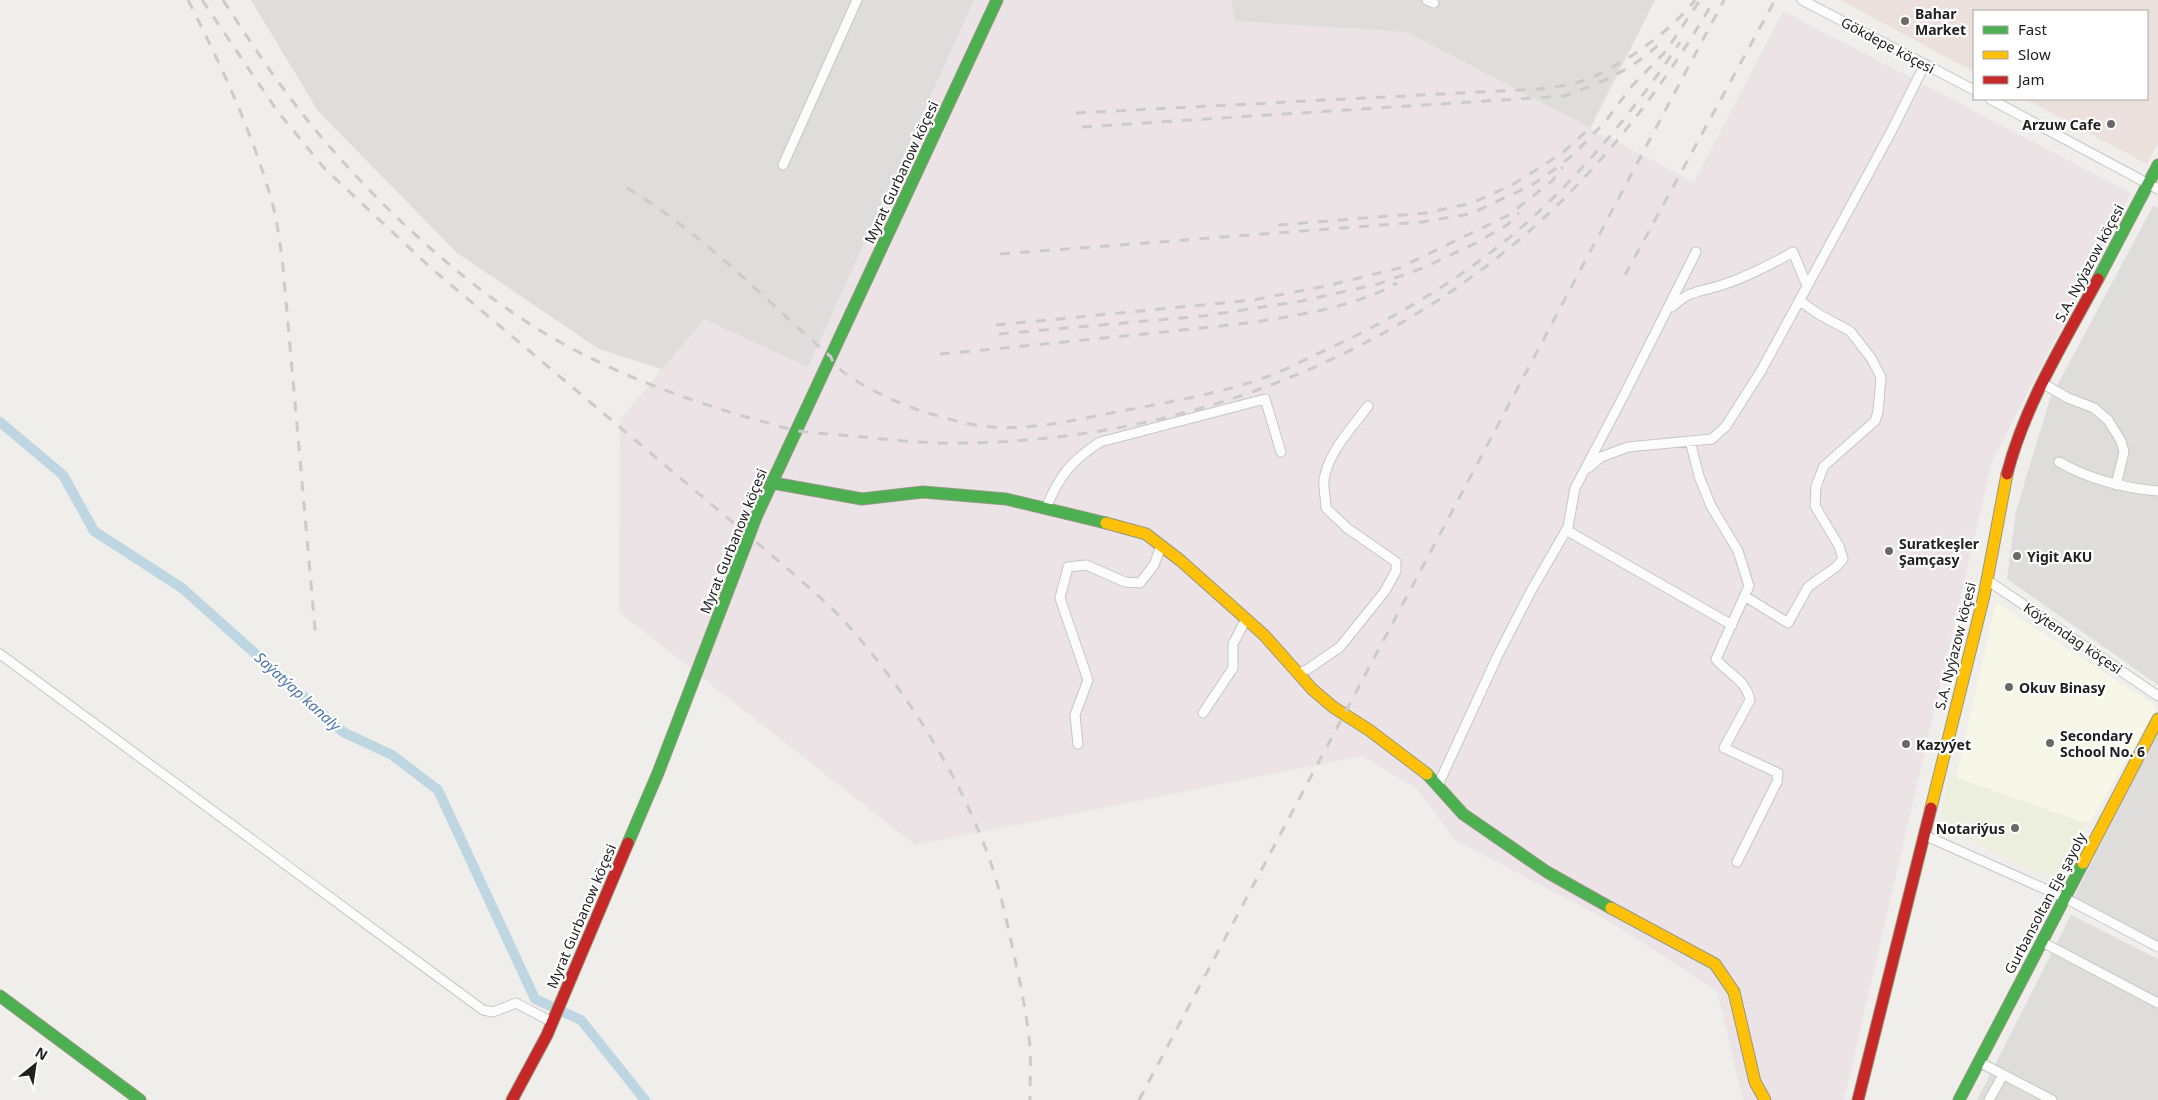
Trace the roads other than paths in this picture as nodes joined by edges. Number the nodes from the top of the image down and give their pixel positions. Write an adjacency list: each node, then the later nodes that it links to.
1 (857, 0): 7 (street)
2 (997, 0): 20 (street, Myrat Gurbanow köçesi)
3 (1802, 0): 4 (street, Gökdepe köçesi)
4 (1925, 64): 5 (street, Gökdepe köçesi); 11 (street)
5 (1973, 89)
6 (1992, 100): 9 (street)
7 (783, 165)
8 (2158, 165): 9 (street, S.A. Nyýazow köçesi)
9 (2153, 186): 14 (street, S.A. Nyýazow köçesi)
10 (1696, 252): 13 (street)
11 (1807, 286): 12 (street); 13 (street)
12 (1800, 301): 16 (street); 27 (street)
13 (1666, 311): 19 (street)
14 (2042, 383): 21 (street); 26 (street, S.A. Nyýazow köçesi)
15 (1368, 406): 31 (street)
16 (1690, 441): 19 (street); 27 (street)
17 (1281, 452): 23 (street)
18 (2059, 462): 21 (street)
19 (1584, 471): 24 (street)
20 (773, 483): 23 (street); 44 (street, Myrat Gurbanow köçesi, bridge)
21 (2116, 485): 22 (street)
22 (2158, 491)
23 (1046, 508): 25 (street)
24 (1566, 530): 29 (street); 36 (street)
25 (1161, 546): 28 (street); 35 (street)
26 (1987, 580): 32 (street, Köýtendag köçesi); 37 (street, S.A. Nyýazow köçesi)
27 (1746, 597): 29 (street)
28 (1246, 619): 31 (street); 33 (street)
29 (1732, 626): 38 (street)
30 (0, 654): 44 (street)
31 (1299, 673): 36 (street)
32 (2158, 696)
33 (1203, 713)
34 (2158, 719): 39 (street, Gurbansoltan Eje şayoly)
35 (1078, 744)
36 (1438, 785): 49 (street)
37 (1924, 835): 39 (street); 50 (street, S.A. Nyýazow köçesi)
38 (1736, 862)
39 (2065, 898): 40 (street, Gurbansoltan Eje şayoly); 41 (street)
40 (2042, 942): 43 (street); 45 (street, Gurbansoltan Eje şayoly)
41 (2158, 947)
42 (0, 996): 47 (street)
43 (2158, 1003)
44 (552, 1022): 48 (street, Myrat Gurbanow köçesi)
45 (1979, 1062): 46 (street); 51 (street, Gurbansoltan Eje şayoly)
46 (2003, 1074): 52 (street); 53 (street)
47 (140, 1100)
48 (512, 1100)
49 (1765, 1100)
50 (1858, 1100)
51 (1959, 1100)
52 (1989, 1100)
53 (2052, 1100)

